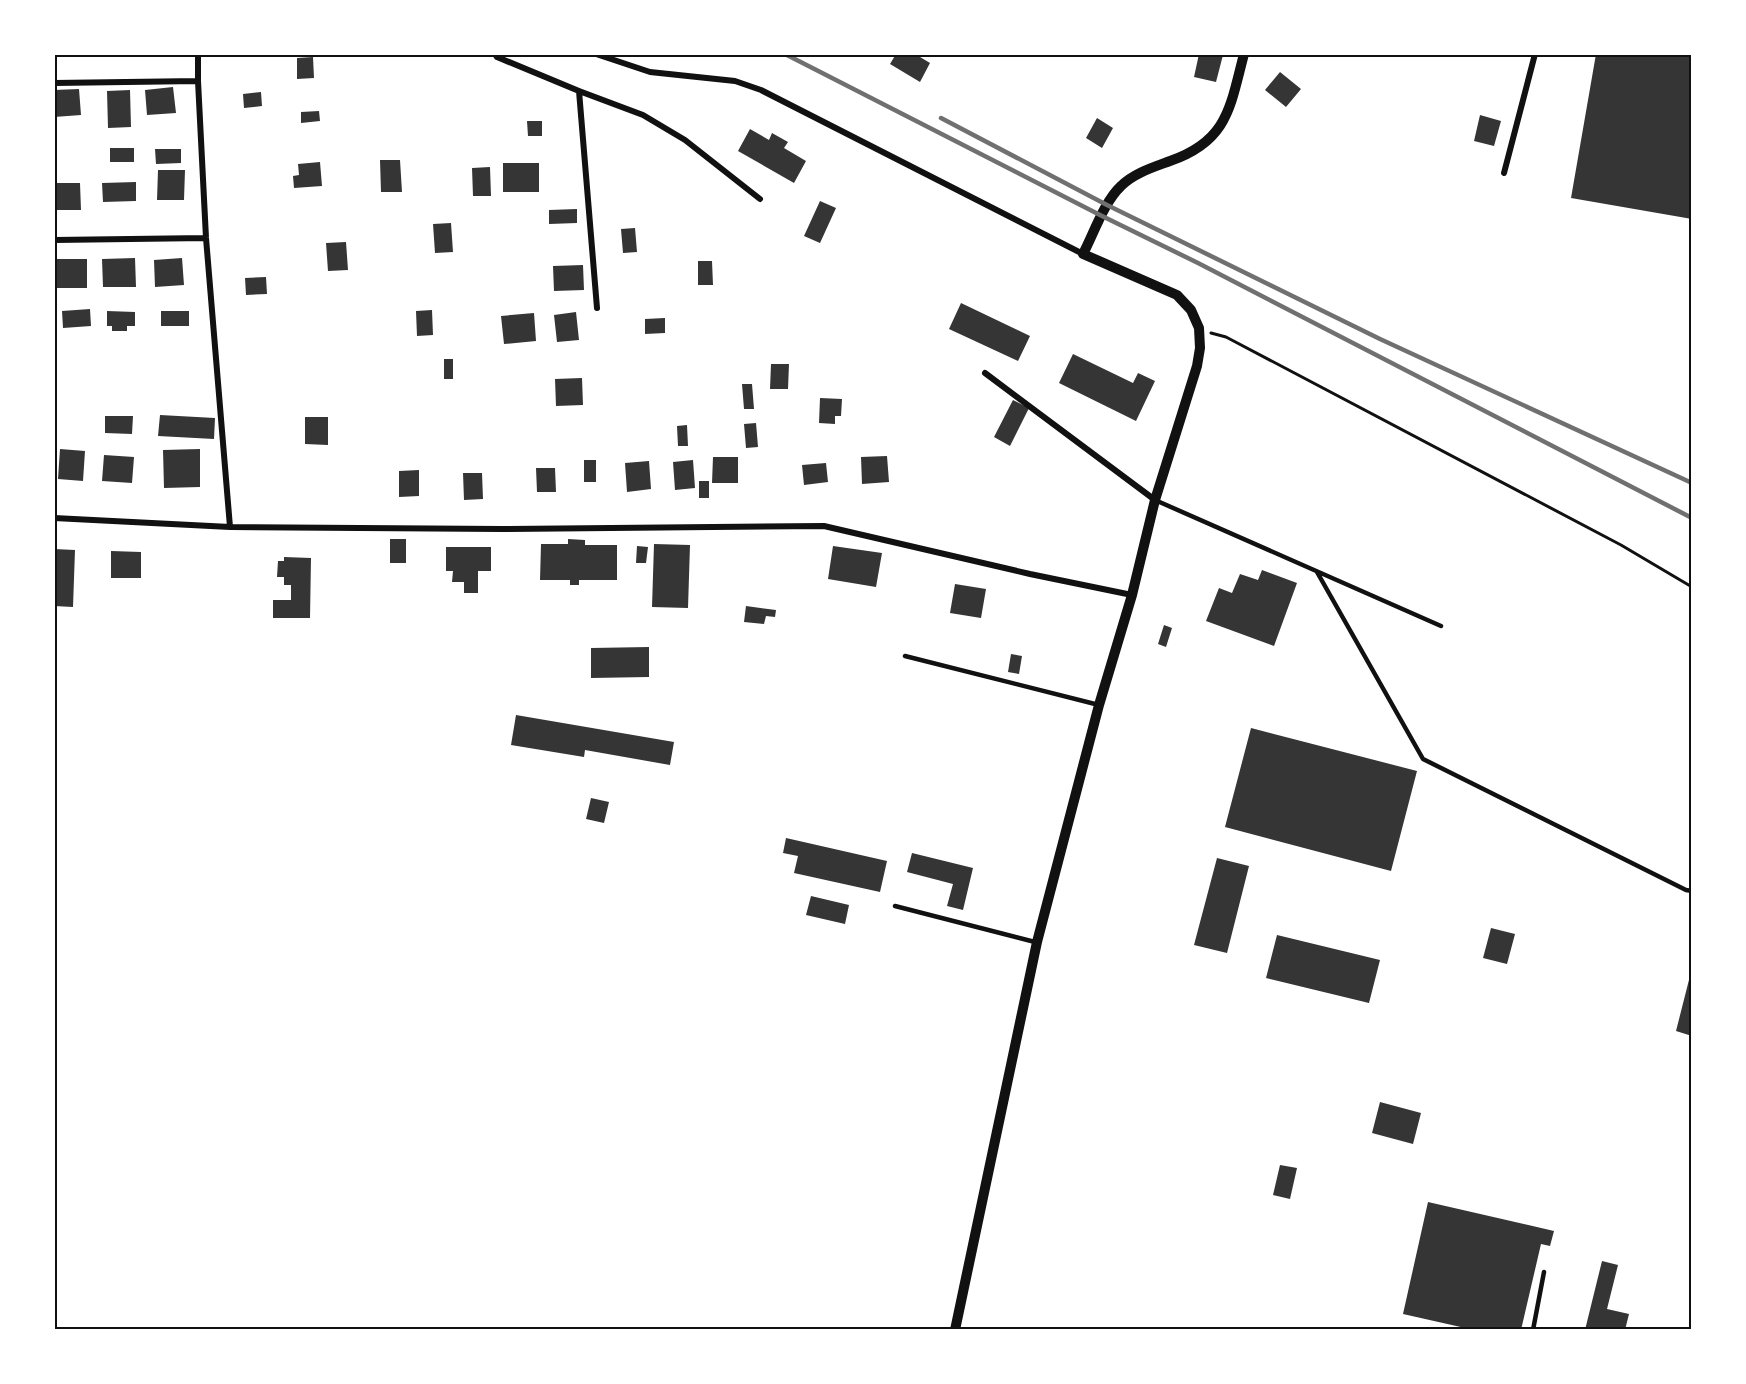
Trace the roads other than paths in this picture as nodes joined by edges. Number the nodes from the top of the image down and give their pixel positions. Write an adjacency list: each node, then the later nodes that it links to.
1 (198, 54): 6 (street)
2 (495, 54): 8 (street)
3 (596, 54): 13 (street)
4 (1244, 54): 13 (street)
5 (1535, 54): 9 (street)
6 (198, 81): 7 (street); 11 (street)
7 (54, 83)
8 (579, 91): 10 (street); 14 (street)
9 (1504, 173)
10 (760, 199)
11 (206, 238): 12 (street); 18 (street)
12 (54, 240)
13 (1083, 254): 16 (street)
14 (597, 308)
15 (985, 373): 16 (street)
16 (1155, 500): 19 (lane); 20 (street)
17 (54, 518): 18 (street)
18 (230, 527): 20 (street)
19 (1317, 572): 21 (lane); 24 (lane)
20 (1132, 595): 23 (street)
21 (1441, 626)
22 (904, 656): 23 (lane)
23 (1099, 705): 26 (street)
24 (1692, 891)
25 (896, 906): 26 (lane)
26 (1037, 942): 28 (street)
27 (1544, 1272): 29 (lane)
28 (955, 1330)
29 (1533, 1330)

